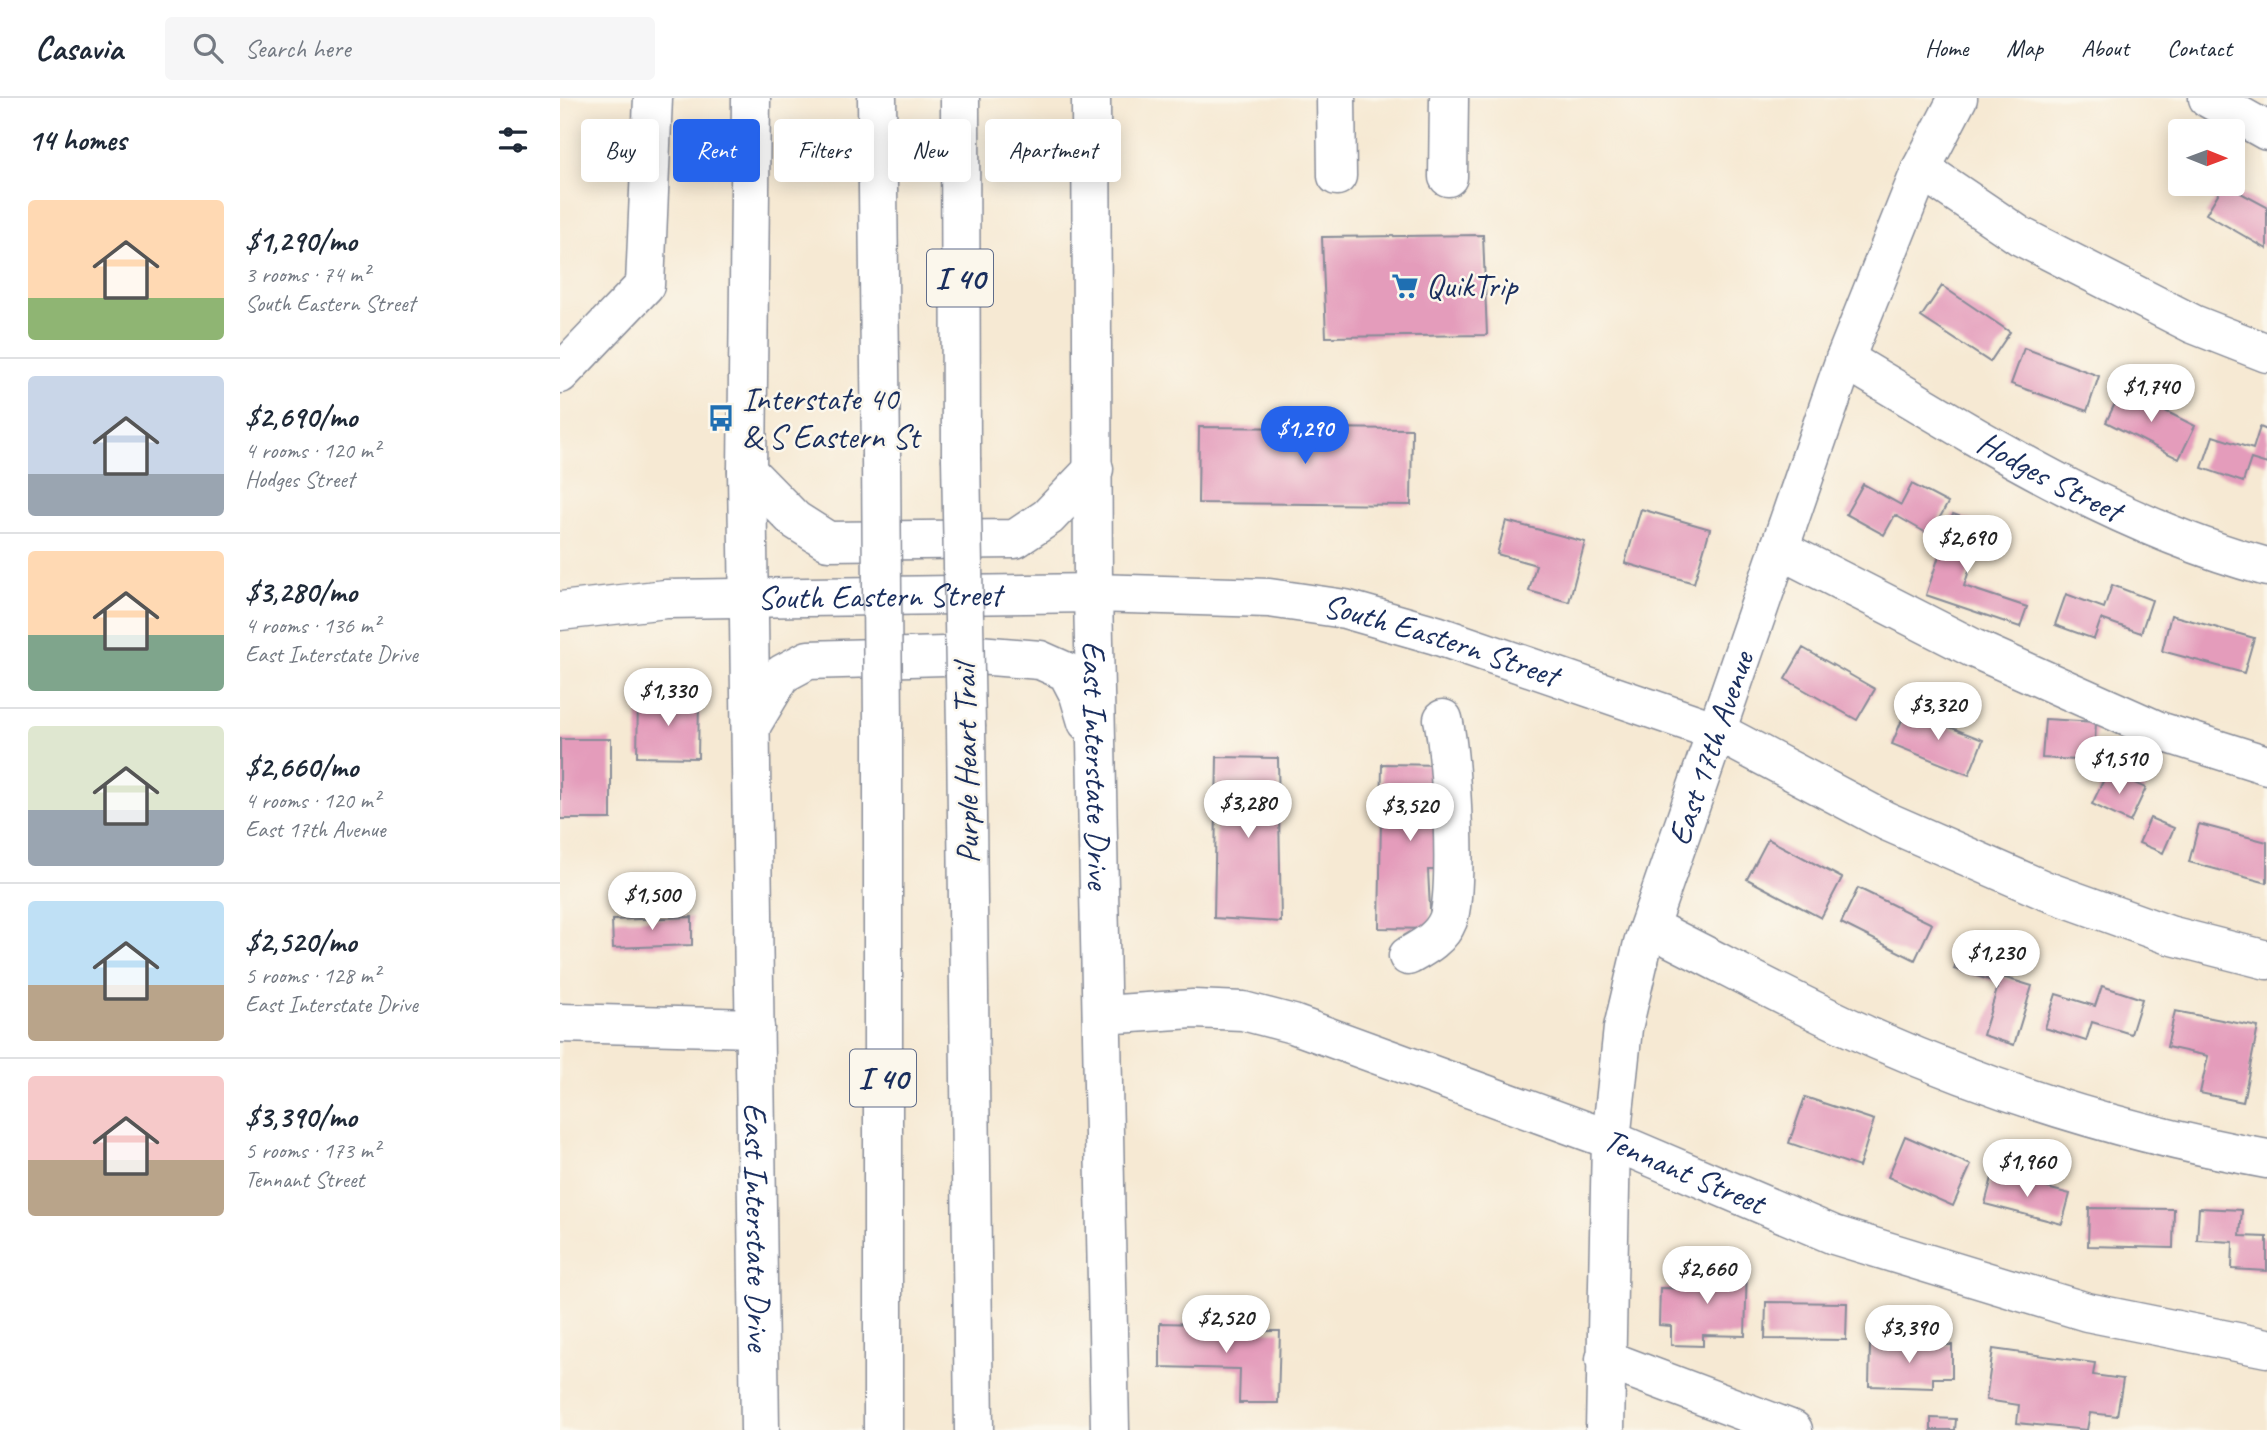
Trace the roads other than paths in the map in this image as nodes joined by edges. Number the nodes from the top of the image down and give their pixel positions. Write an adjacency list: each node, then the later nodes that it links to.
1 (653, 98): 16 (main road)
2 (751, 98): 18 (main road, East Interstate Drive)
3 (877, 98): 40 (main road, I 40, bridge)
4 (960, 98): 41 (main road, Purple Heart Trail / I 40, bridge)
5 (1091, 98): 17 (main road, East Interstate Drive)
6 (1336, 98): 12 (main road)
7 (1449, 98): 13 (main road)
8 (1958, 98): 11 (main road, East 17th Avenue)
9 (2207, 98): 10 (main road)
10 (2267, 131)
11 (1921, 169): 14 (main road); 15 (main road, East 17th Avenue)
12 (1337, 176)
13 (1448, 177)
14 (2267, 353)
15 (1845, 359): 19 (main road, East 17th Avenue); 20 (main road, Hodges Street)
16 (560, 374)
17 (1094, 469): 18 (main road); 21 (main road, East Interstate Drive)
18 (747, 471): 22 (main road, East Interstate Drive)
19 (1779, 549): 26 (main road, East 17th Avenue); 28 (main road)
20 (2267, 567)
21 (1093, 593): 22 (main road, South Eastern Street); 26 (main road, South Eastern Street); 27 (main road, East Interstate Drive)
22 (749, 598): 23 (main road, South Eastern Street); 25 (main road, East Interstate Drive)
23 (560, 611)
24 (1443, 719): 30 (main road)
25 (751, 726): 27 (main road); 34 (main road, East Interstate Drive)
26 (1716, 731): 29 (main road, East 17th Avenue); 31 (main road, South Eastern Street)
27 (1096, 754): 32 (main road, East Interstate Drive)
28 (2267, 765)
29 (1648, 927): 35 (main road, East 17th Avenue); 36 (main road)
30 (1408, 956)
31 (2267, 960)
32 (1102, 1015): 35 (main road, Tennant Street); 42 (main road, East Interstate Drive)
33 (560, 1023): 34 (main road)
34 (755, 1028): 39 (main road, East Interstate Drive)
35 (1611, 1140): 37 (main road, Tennant Street); 38 (main road, East 17th Avenue)
36 (2267, 1159)
37 (2267, 1349)
38 (1605, 1359): 43 (main road, East 17th Avenue); 44 (main road)
39 (760, 1430)
40 (883, 1430)
41 (974, 1430)
42 (1110, 1430)
43 (1605, 1430)
44 (1793, 1430)

